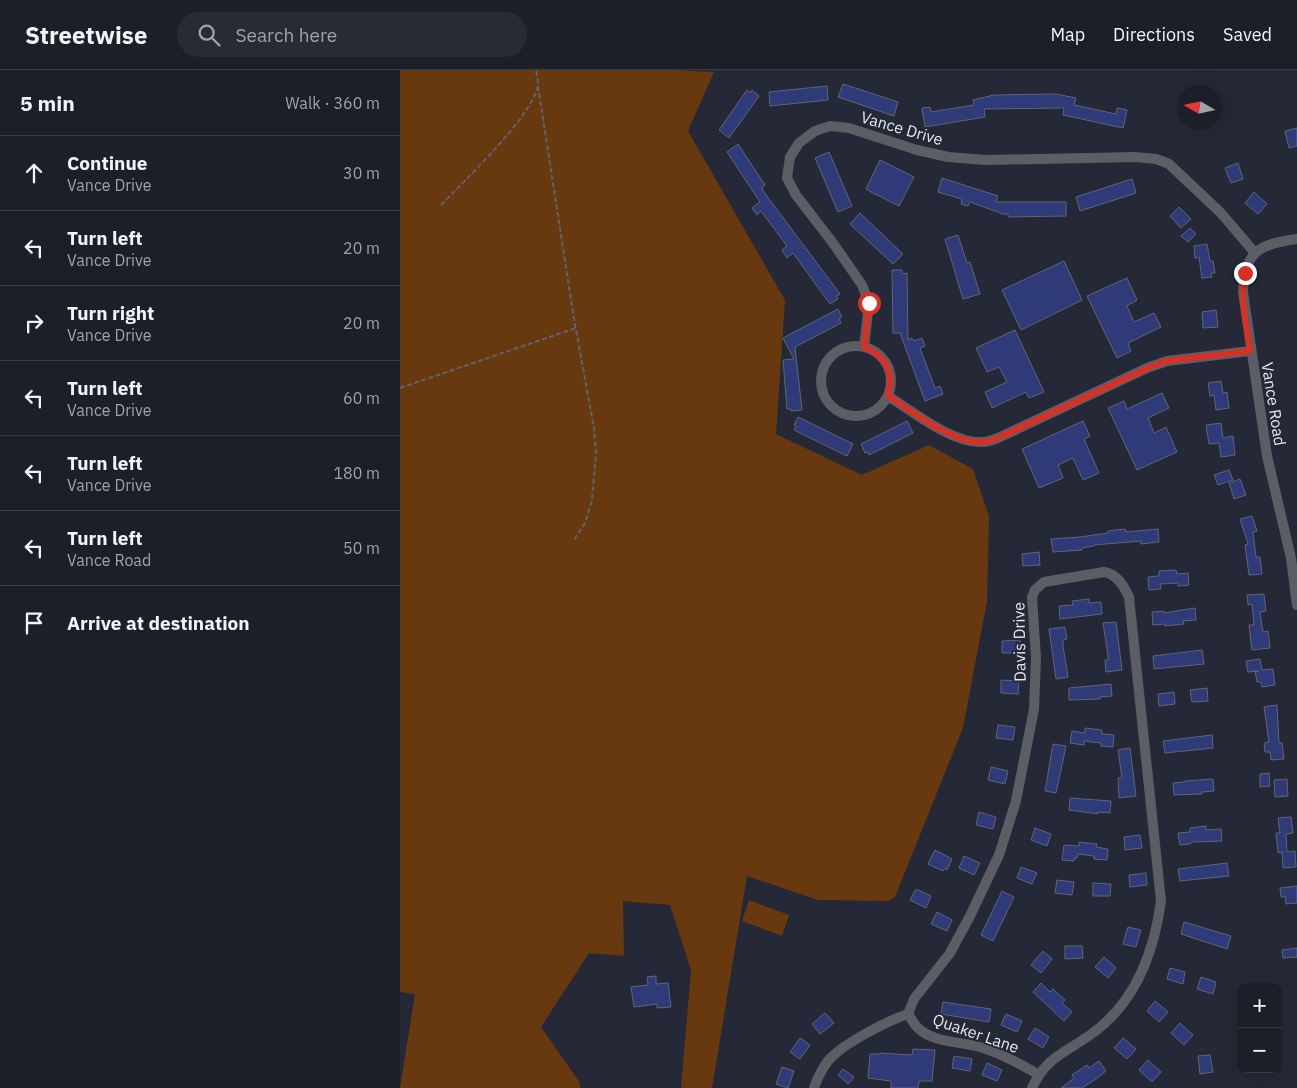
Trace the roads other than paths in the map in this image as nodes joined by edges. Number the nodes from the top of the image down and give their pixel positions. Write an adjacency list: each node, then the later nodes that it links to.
1 (1297, 239): 2 (street)
2 (1255, 253): 3 (street, Vance Drive); 4 (street, Vance Road)
3 (864, 347): 5 (street); 5 (street)
4 (1250, 351): 5 (street); 6 (street, Vance Road)
5 (888, 396)
6 (1297, 605)
7 (908, 1014): 8 (street, Quaker Lane); 8 (street, Davis Drive); 9 (street)
8 (1038, 1074): 10 (street, Davis Drive)
9 (814, 1088)
10 (1032, 1088)

